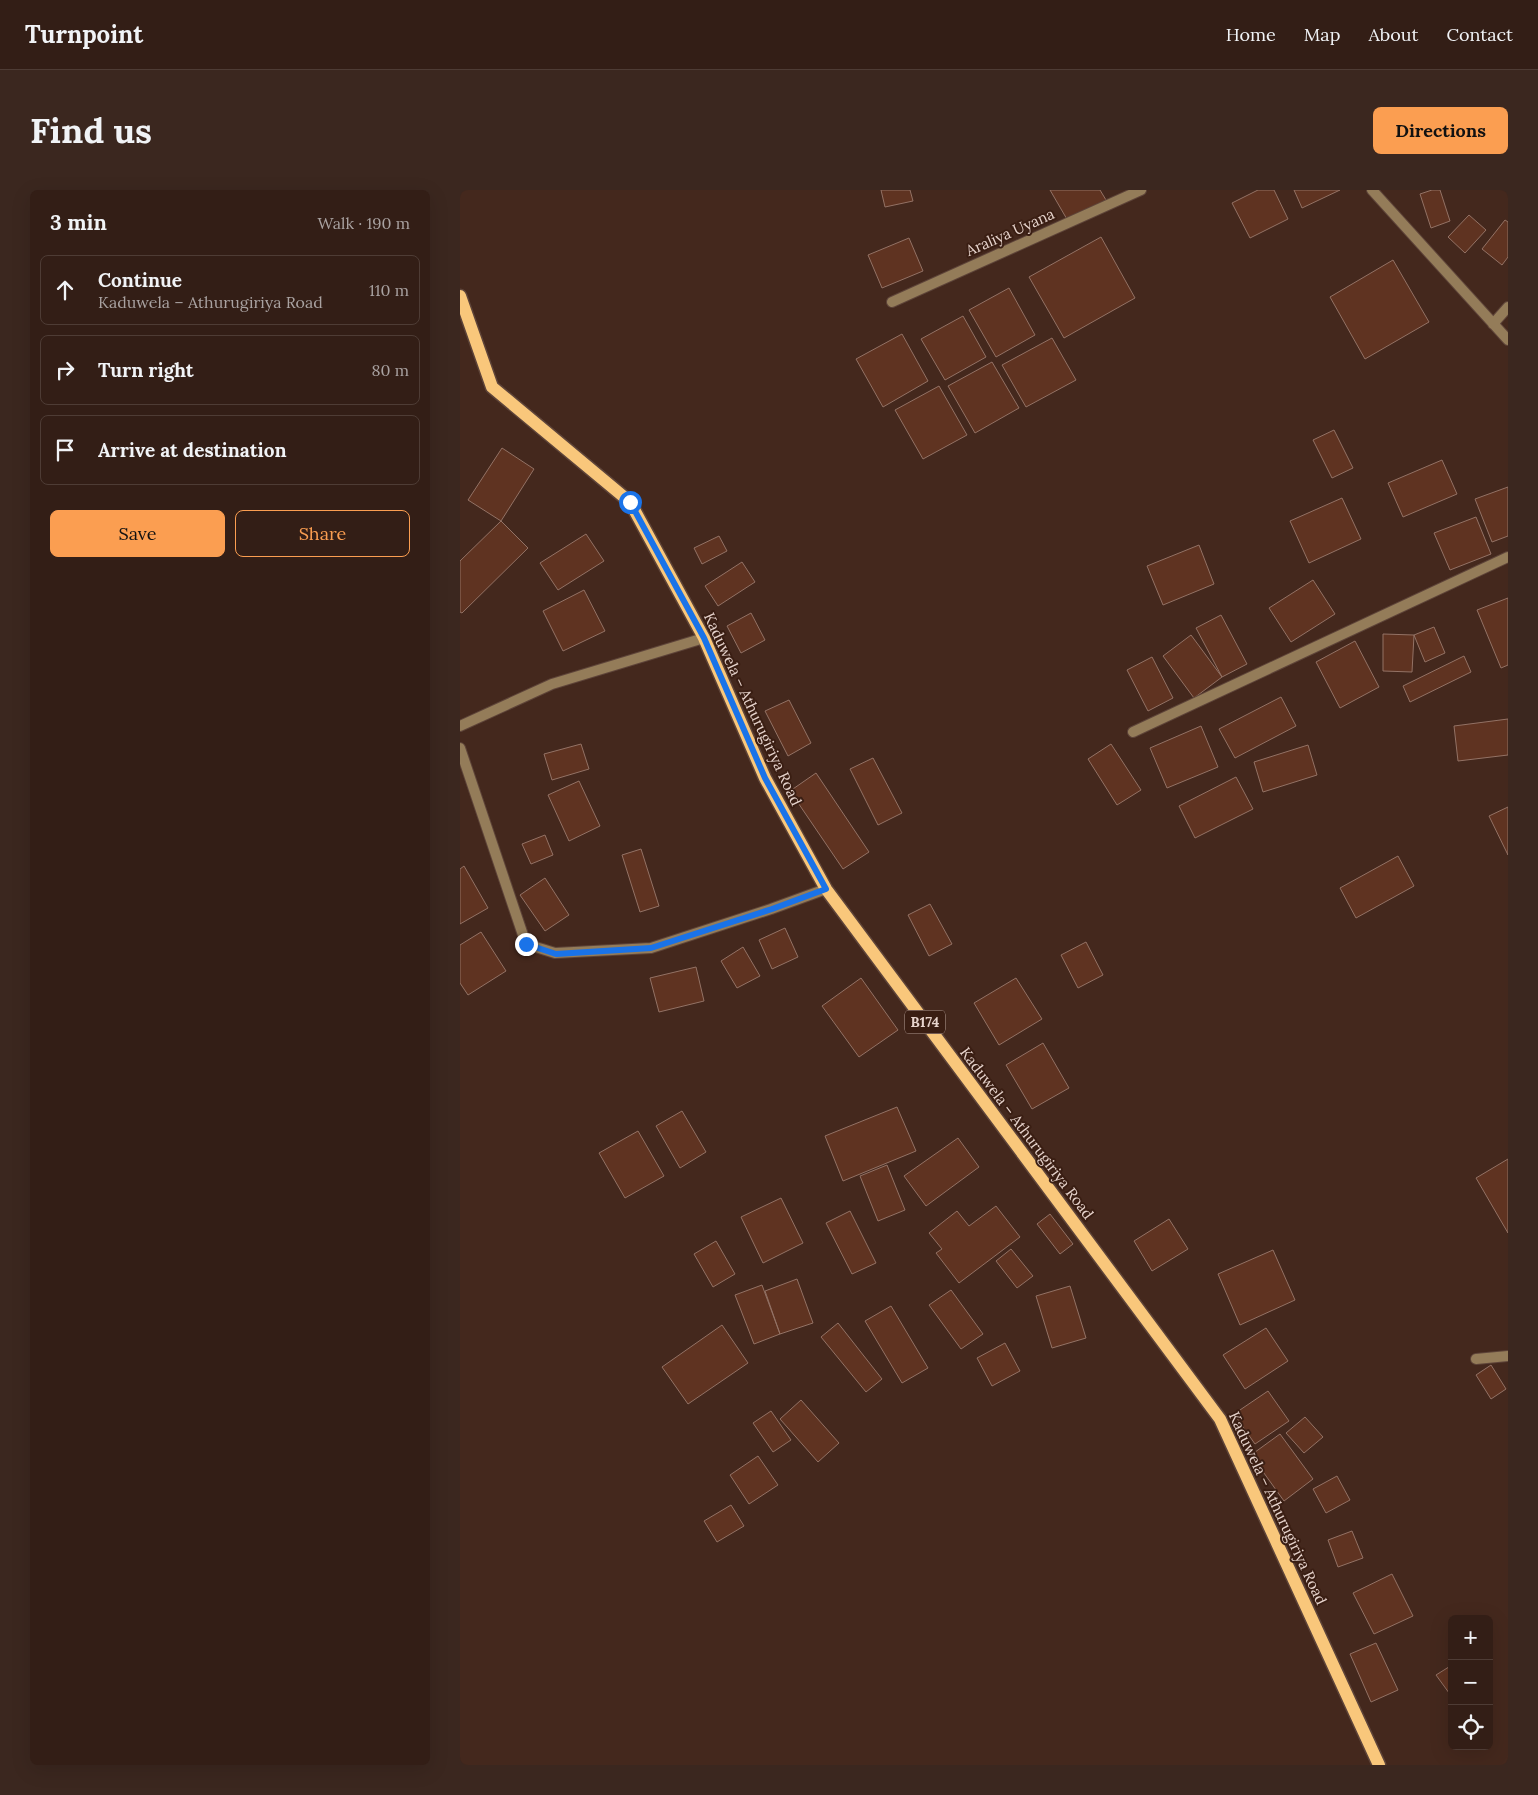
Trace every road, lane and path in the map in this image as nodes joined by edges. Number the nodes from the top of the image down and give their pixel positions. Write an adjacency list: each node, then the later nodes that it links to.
1 (1141, 190): 4 (street, Araliya Uyana)
2 (1372, 190): 6 (street)
3 (460, 296): 9 (main road, Kaduwela – Athurugiriya Road / B174)
4 (892, 302)
5 (1508, 307): 6 (street)
6 (1493, 324): 7 (street)
7 (1508, 340)
8 (1508, 557): 11 (street)
9 (704, 638): 10 (street); 13 (main road, Kaduwela – Athurugiriya Road / B174)
10 (460, 726)
11 (1133, 732)
12 (460, 748): 13 (street)
13 (826, 889): 16 (main road, Kaduwela – Athurugiriya Road / B174)
14 (1508, 1356): 15 (street)
15 (1476, 1359)
16 (1379, 1765)

